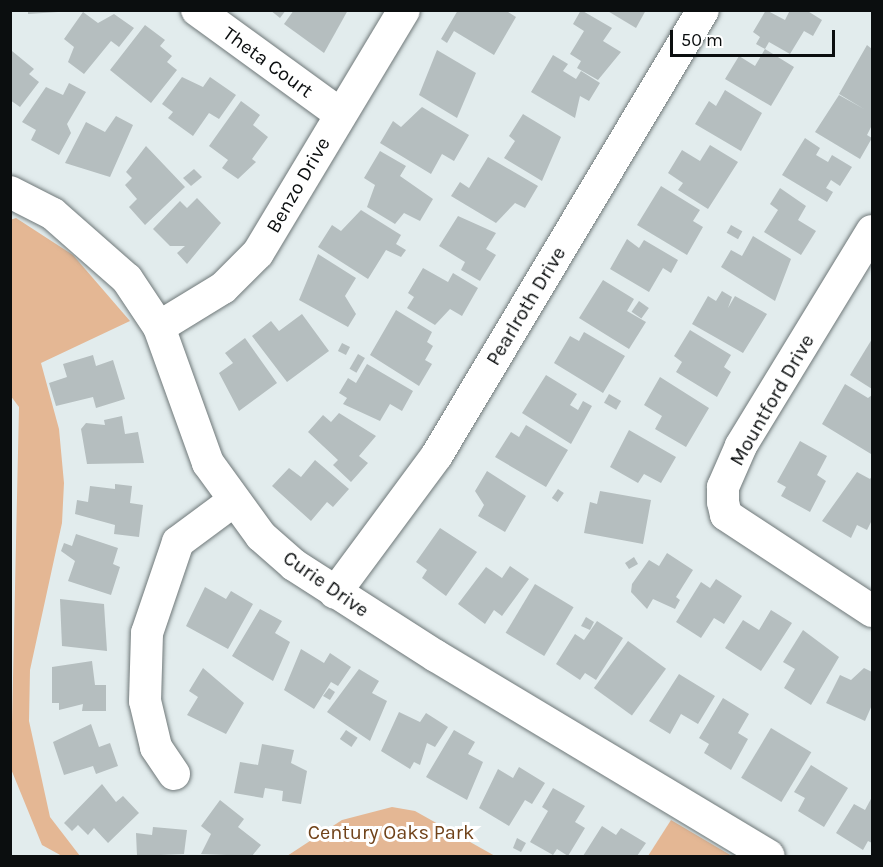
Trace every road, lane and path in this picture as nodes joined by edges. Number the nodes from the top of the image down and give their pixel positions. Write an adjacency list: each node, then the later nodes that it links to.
1 (197, 10): 4 (street, Theta Court)
2 (404, 10): 4 (street, Benzo Drive)
3 (703, 10): 9 (street, Pearlroth Drive)
4 (339, 113): 7 (street, Benzo Drive)
5 (10, 192): 7 (street, Curie Drive)
6 (873, 231): 10 (street, Mountford Drive)
7 (159, 327): 8 (street, Curie Drive)
8 (232, 502): 9 (street, Curie Drive); 11 (street)
9 (335, 593): 12 (street, Curie Drive)
10 (873, 612)
11 (174, 774)
12 (769, 856)

